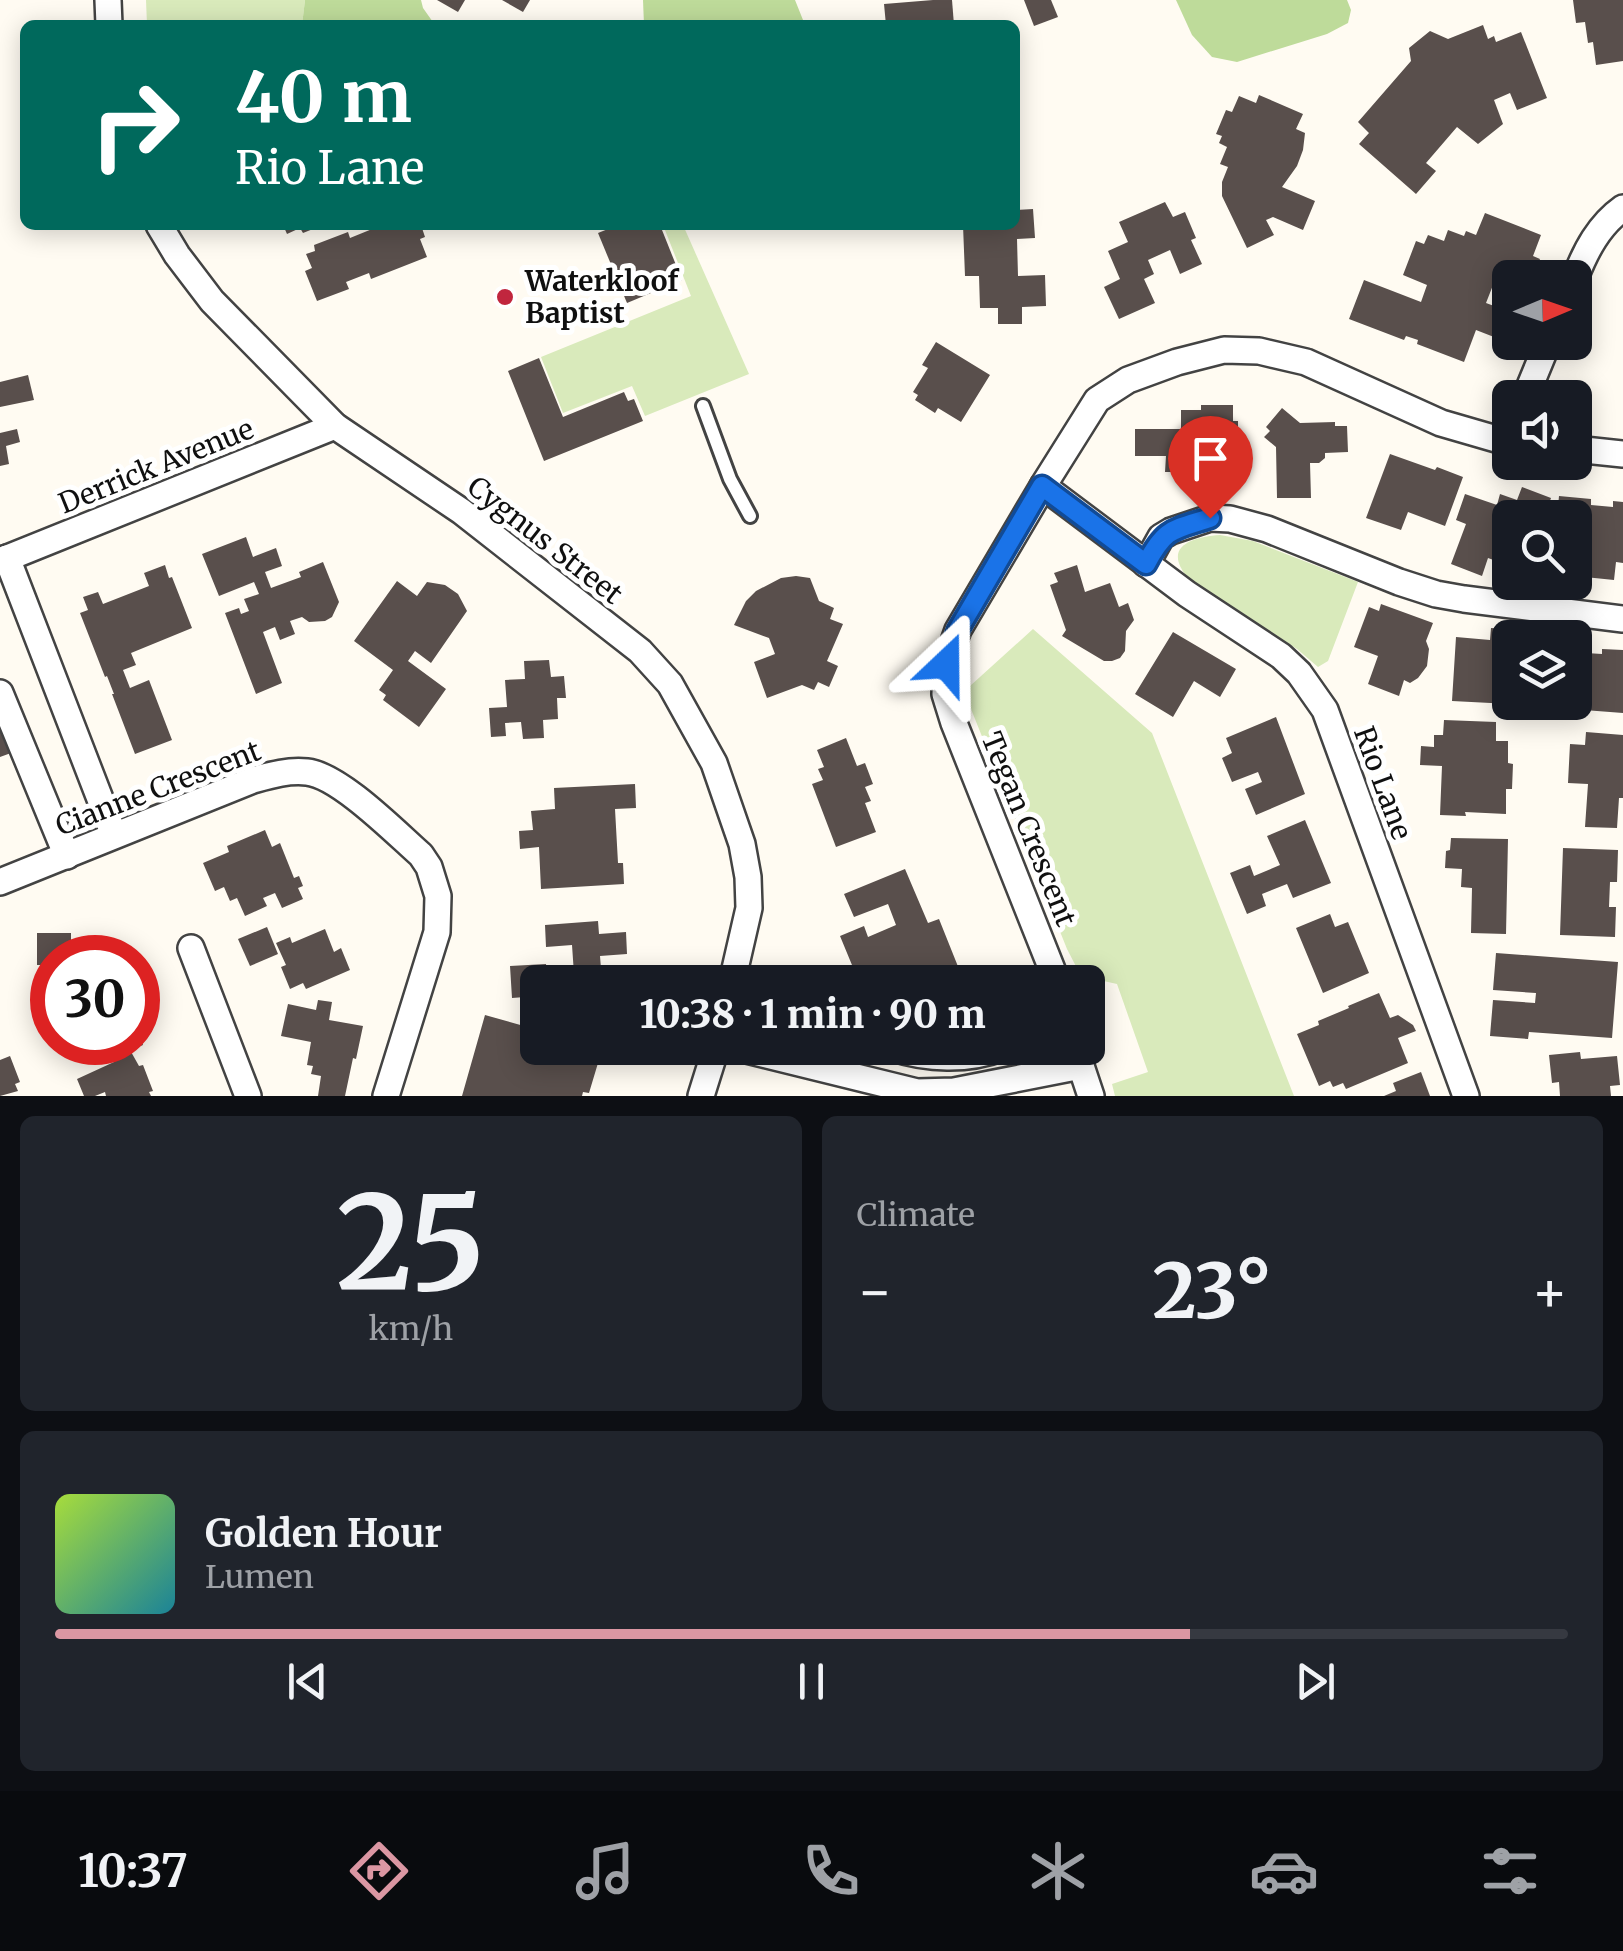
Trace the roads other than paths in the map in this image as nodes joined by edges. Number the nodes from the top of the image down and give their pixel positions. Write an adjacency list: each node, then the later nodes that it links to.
1 (1623, 208): 3 (street)
2 (163, 230): 5 (street, Cygnus Street)
3 (1582, 260)
4 (703, 406): 10 (lane)
5 (335, 426): 11 (street, Derrick Avenue); 19 (street, Cygnus Street)
6 (1492, 434): 9 (street, Tegan Crescent)
7 (1592, 451): 8 (street)
8 (1623, 454)
9 (1042, 486): 12 (street, Rio Lane); 20 (street, Tegan Crescent)
10 (750, 516)
11 (4, 560): 15 (street)
12 (1146, 564): 13 (street); 29 (street, Rio Lane)
13 (1623, 619)
14 (0, 693): 16 (street)
15 (114, 835): 16 (street, Cianne Crescent); 26 (street, Cianne Crescent)
16 (67, 856): 17 (street, Cianne Crescent)
17 (0, 882)
18 (191, 948): 25 (street)
19 (736, 965)
20 (1050, 965)
21 (711, 1065): 27 (street)
22 (808, 1065): 23 (street)
23 (1056, 1065)
24 (1081, 1065): 28 (street)
25 (248, 1096)
26 (386, 1096)
27 (701, 1096)
28 (1091, 1096)
29 (1466, 1096)

